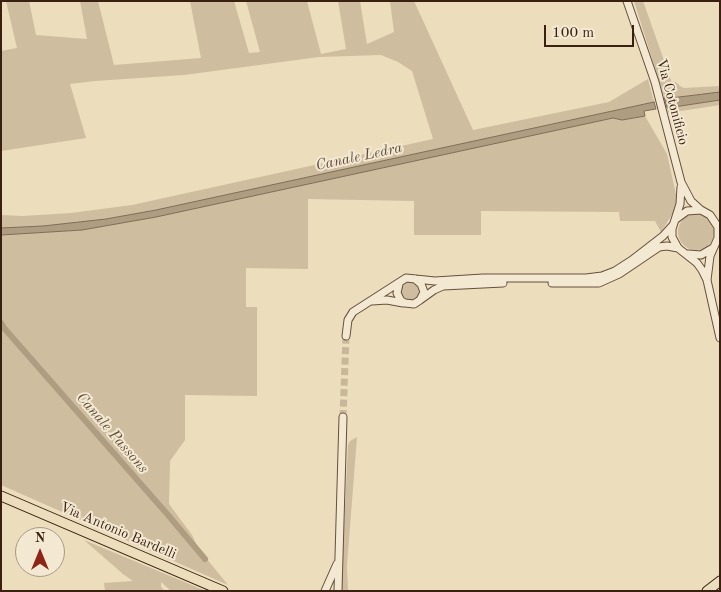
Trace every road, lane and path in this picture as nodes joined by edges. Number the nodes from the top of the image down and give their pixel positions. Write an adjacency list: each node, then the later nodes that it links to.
1 (627, 1): 2 (street, Via Cotonificio)
2 (681, 182): 3 (street, Via Cotonificio); 5 (street, Via Cotonificio)
3 (700, 210): 4 (street, Via Cotonificio); 5 (street)
4 (716, 220): 6 (street, Via Cotonificio)
5 (675, 222): 7 (street, Via Cotonificio); 8 (street)
6 (716, 243): 7 (street); 9 (street, Via Cotonificio)
7 (681, 250): 9 (street, Via Cotonificio); 11 (street)
8 (415, 279): 10 (street); 11 (street)
9 (707, 280): 15 (street, Via Cotonificio)
10 (399, 284): 12 (street); 13 (street)
11 (420, 300): 13 (street)
12 (367, 303): 13 (street); 14 (street)
13 (404, 303)
14 (346, 336)
15 (720, 338)
16 (343, 417): 18 (street)
17 (1, 496): 20 (main road, Via Antonio Bardelli)
18 (339, 559): 21 (street); 22 (street)
19 (720, 582): 23 (main road)
20 (223, 591)
21 (325, 591)
22 (338, 591)
23 (707, 591)

